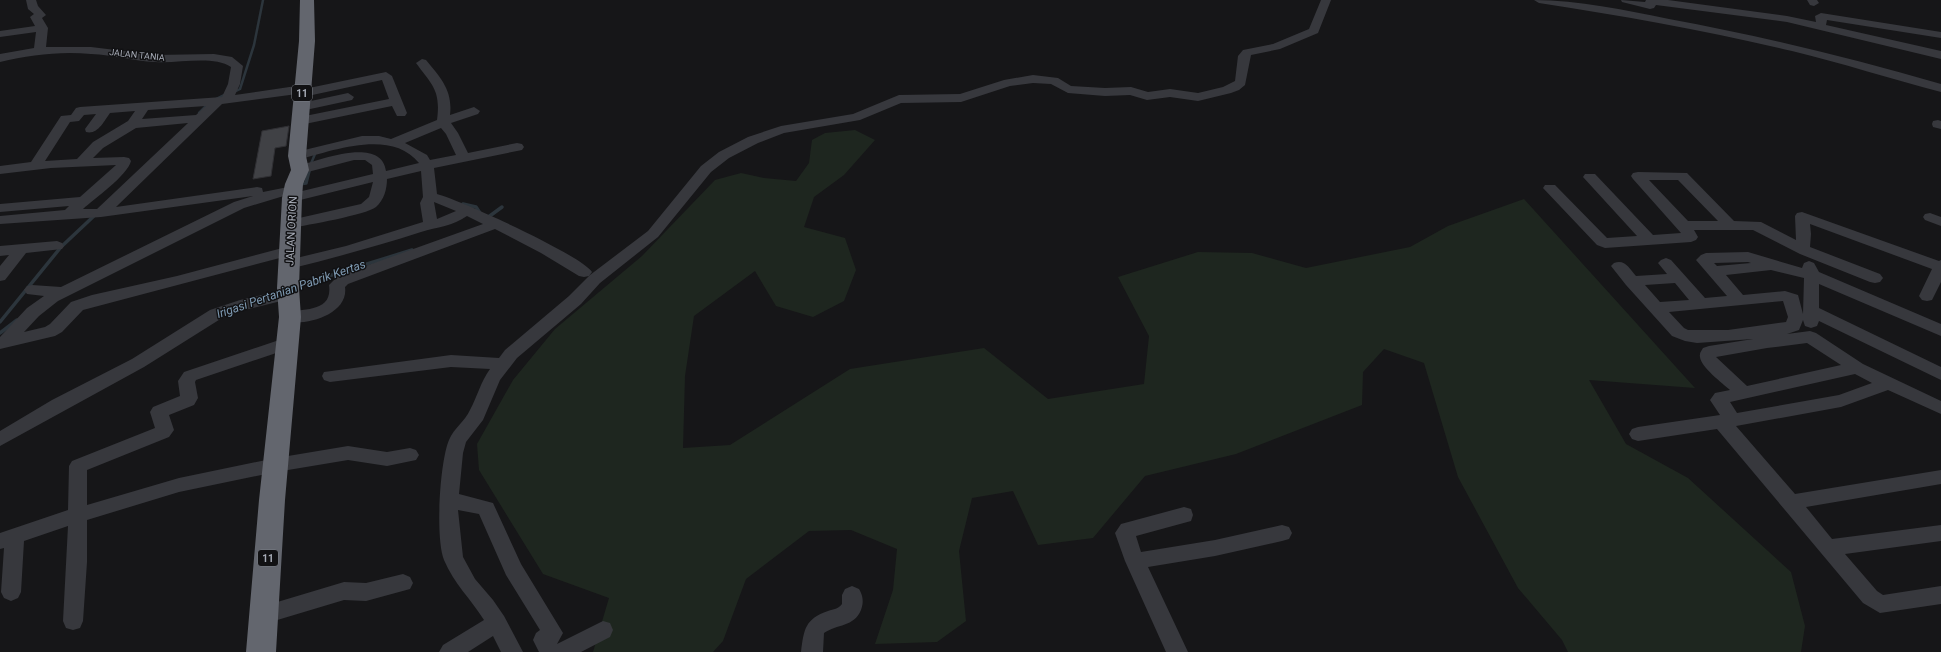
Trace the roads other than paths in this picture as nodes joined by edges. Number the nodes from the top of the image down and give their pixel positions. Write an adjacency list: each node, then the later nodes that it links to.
1 (31, 0): 9 (street)
2 (307, 0): 20 (highway, JALAN ORION / 11)
3 (1326, 0): 79 (street)
4 (1539, 0): 7 (street)
5 (1626, 0): 6 (street)
6 (1686, 3): 7 (street); 8 (street)
7 (1687, 25): 13 (street)
8 (1817, 26): 11 (street); 13 (street); 14 (street)
9 (42, 28): 10 (street); 12 (street)
10 (0, 34)
11 (1941, 35)
12 (40, 50): 15 (street, JALAN TANIA); 19 (street, JALAN TANIA)
13 (1812, 52): 17 (street)
14 (1941, 55)
15 (0, 58)
16 (422, 63): 25 (street)
17 (1941, 88)
18 (348, 97): 20 (street)
19 (222, 98): 20 (street); 21 (street); 24 (street)
20 (302, 103): 20 (street); 39 (highway, JALAN ORION / 11)
21 (144, 105): 22 (street); 26 (street)
22 (106, 109): 27 (street); 35 (street)
23 (474, 110): 25 (street)
24 (197, 118): 26 (street); 43 (street)
25 (443, 122): 29 (street); 32 (street)
26 (133, 124): 33 (street)
27 (91, 129)
28 (350, 142): 29 (street); 31 (street); 39 (street)
29 (393, 144): 34 (street)
30 (517, 147): 32 (street)
31 (354, 156): 37 (street); 39 (street)
32 (463, 157): 34 (street)
33 (81, 163): 35 (street); 43 (street)
34 (427, 164): 37 (street); 41 (street)
35 (35, 166): 36 (street)
36 (0, 170)
37 (381, 176): 39 (street); 47 (street)
38 (1590, 177): 51 (street)
39 (295, 182): 43 (street); 47 (highway, JALAN ORION / 11); 67 (street)
40 (1550, 188): 51 (street)
41 (430, 197): 44 (street); 48 (street)
42 (0, 208): 43 (street)
43 (94, 210): 45 (street)
44 (466, 210): 46 (street); 48 (street)
45 (0, 220)
46 (491, 221): 60 (street); 74 (street)
47 (291, 224): 56 (highway, JALAN ORION / 11)
48 (431, 224): 56 (street)
49 (1730, 224): 50 (street); 50 (street); 54 (street)
50 (1684, 226): 51 (street)
51 (1648, 239)
52 (57, 246): 53 (street)
53 (22, 249): 55 (street); 62 (street)
54 (1804, 250): 59 (street); 61 (street); 64 (street)
55 (0, 251)
56 (290, 258): 68 (highway, JALAN ORION / 11); 77 (street)
57 (1666, 263): 63 (street)
58 (1619, 266): 65 (street)
59 (1940, 266): 69 (street)
60 (584, 272)
61 (1812, 275): 70 (street); 73 (street); 75 (street)
62 (0, 276)
63 (1678, 278): 65 (street); 71 (street)
64 (1875, 278)
65 (1631, 281): 72 (street)
66 (32, 290): 67 (street)
67 (64, 292): 77 (street)
68 (288, 292): 74 (highway, JALAN ORION / 11); 88 (street)
69 (1927, 296)
70 (1740, 301): 71 (street); 72 (street)
71 (1701, 304): 72 (street)
72 (1658, 308)
73 (1811, 311): 76 (street); 81 (street)
74 (290, 317): 78 (highway, JALAN ORION / 11)
75 (1941, 330)
76 (1810, 337): 80 (street); 84 (street)
77 (3, 342)
78 (288, 343): 90 (highway, JALAN ORION / 11); 94 (street)
79 (502, 364): 82 (street); 92 (street)
80 (1857, 368): 83 (street); 84 (street)
81 (1941, 374)
82 (330, 376)
83 (1889, 383): 85 (street); 86 (street)
84 (1743, 393): 86 (street)
85 (1941, 408)
86 (1726, 420): 87 (street); 93 (street)
87 (1638, 434)
88 (0, 439)
89 (410, 455): 90 (street)
90 (276, 464): 94 (street); 105 (highway, 11)
91 (1941, 477): 93 (street)
92 (448, 500): 107 (street); 112 (street)
93 (1791, 502): 99 (street)
94 (77, 515): 98 (street); 106 (street)
95 (1184, 515): 100 (street)
96 (1282, 533): 100 (street)
97 (1941, 533): 99 (street)
98 (8, 538): 102 (street)
99 (1828, 548): 104 (street)
100 (1135, 561): 115 (street)
101 (403, 583): 105 (street)
102 (11, 592)
103 (852, 595): 114 (street)
104 (1941, 595)
105 (264, 615): 109 (highway, 11)
106 (73, 620)
107 (496, 624): 110 (street); 111 (street)
108 (603, 630): 113 (street)
109 (261, 652)
110 (450, 652)
111 (512, 652)
112 (550, 652)
113 (561, 652)
114 (812, 652)
115 (1177, 652)

